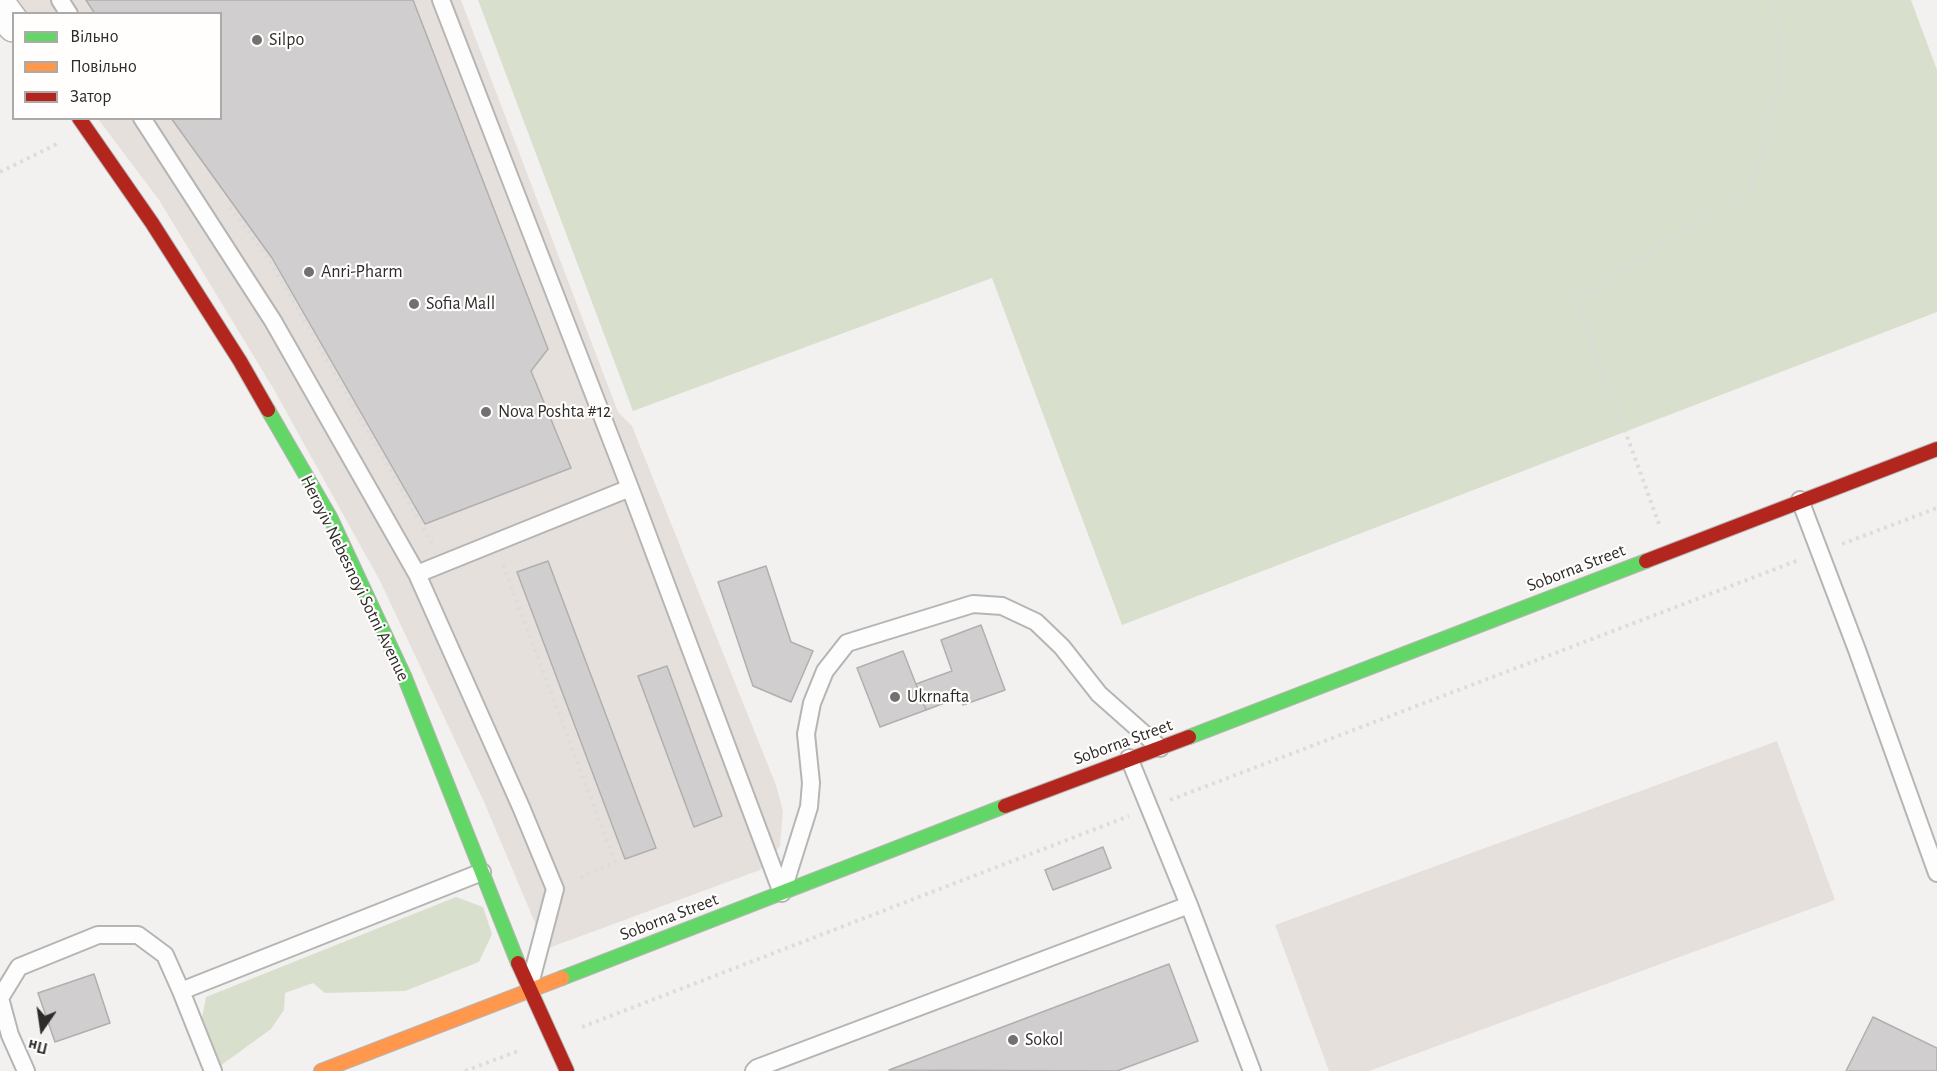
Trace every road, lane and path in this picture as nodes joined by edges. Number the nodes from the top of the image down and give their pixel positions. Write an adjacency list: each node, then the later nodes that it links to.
1 (441, 0): 9 (lane)
2 (1775, 0): 13 (path)
3 (0, 6): 4 (street)
4 (12, 23)
5 (143, 120): 15 (lane)
6 (83, 124): 7 (path); 19 (main road, Heroyiv Nebesnoyi Sotni Avenue)
7 (0, 172)
8 (1937, 449): 10 (main road, Soborna Street)
9 (630, 488): 12 (lane); 22 (lane)
10 (1800, 500): 13 (main road, Soborna Street); 14 (lane)
11 (1937, 508): 14 (path)
12 (495, 543): 15 (lane); 21 (path)
13 (1669, 551): 16 (main road, Soborna Street)
14 (1820, 552): 18 (path); 20 (lane)
15 (417, 574): 21 (lane)
16 (1160, 748): 17 (main road, Soborna Street); 22 (lane)
17 (1129, 758): 18 (lane); 22 (main road, Soborna Street)
18 (1149, 808): 23 (lane); 26 (path)
19 (482, 872): 24 (main road, Heroyiv Nebesnoyi Sotni Avenue); 25 (lane)
20 (1937, 873)
21 (555, 889): 24 (lane)
22 (782, 893): 24 (main road, Soborna Street)
23 (1189, 905): 32 (lane); 33 (lane)
24 (529, 990): 26 (main road, Heroyiv Nebesnoyi Sotni Avenue); 29 (main road, Soborna Street)
25 (181, 991): 27 (lane); 28 (lane)
26 (551, 1038): 30 (path); 31 (main road, Heroyiv Nebesnoyi Sotni Avenue)
27 (26, 1071)
28 (213, 1071)
29 (321, 1071)
30 (465, 1071)
31 (567, 1071)
32 (754, 1071)
33 (1252, 1071)

